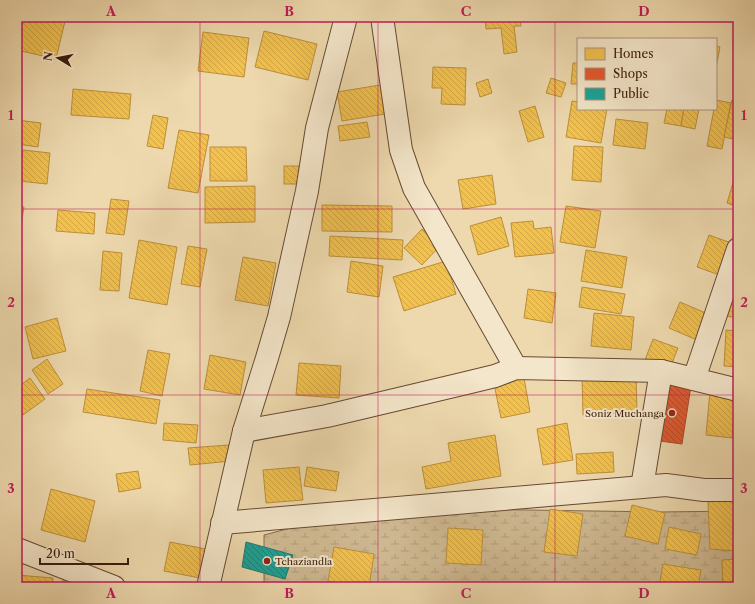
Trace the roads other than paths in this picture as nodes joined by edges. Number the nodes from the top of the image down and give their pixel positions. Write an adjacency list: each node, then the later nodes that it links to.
1 (346, 17): 8 (street)
2 (382, 17): 4 (street)
3 (738, 249): 6 (street)
4 (516, 368): 5 (street); 8 (street)
5 (661, 372): 6 (street); 9 (street)
6 (694, 379): 7 (street)
7 (738, 390)
8 (244, 431): 11 (street)
9 (642, 487): 10 (street); 11 (street)
10 (738, 490)
11 (222, 523): 14 (street)
12 (17, 549): 13 (street)
13 (114, 587)
14 (208, 587)

